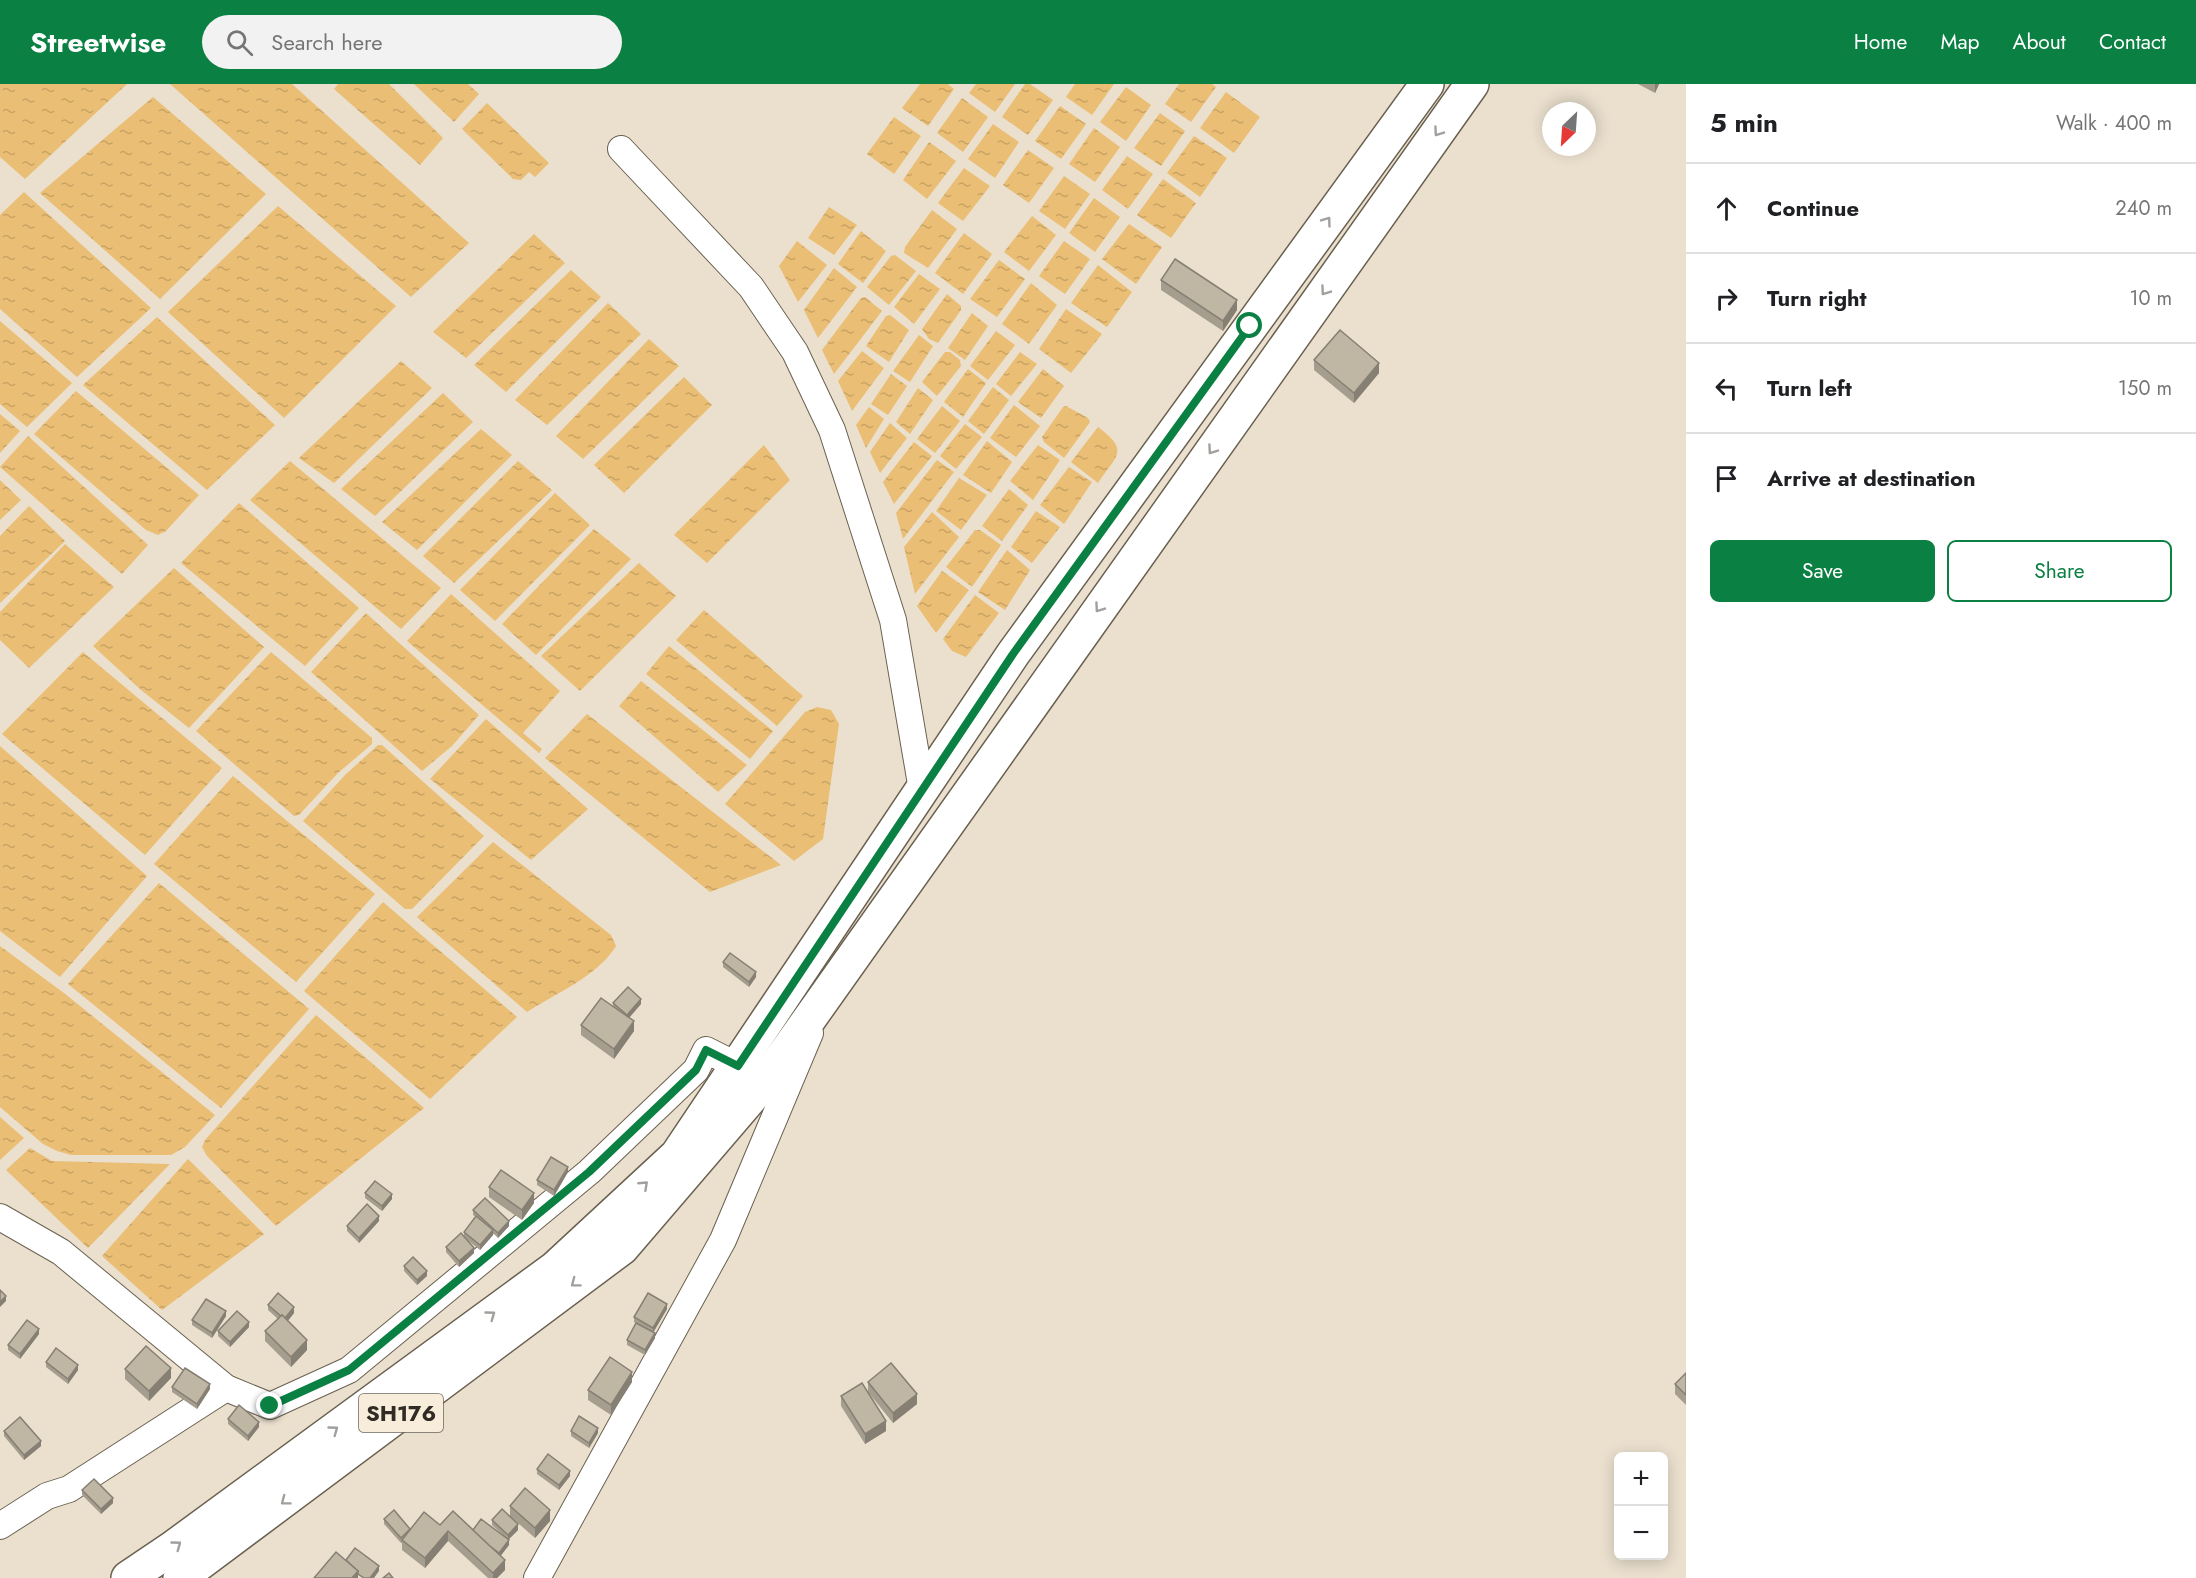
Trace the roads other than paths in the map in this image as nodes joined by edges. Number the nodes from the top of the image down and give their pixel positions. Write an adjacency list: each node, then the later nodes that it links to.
1 (1427, 84): 4 (main road, one-way to 1)
2 (1472, 84): 5 (main road, SH176, one-way to 5)
3 (621, 148): 4 (street)
4 (922, 790): 6 (main road)
5 (829, 988): 6 (main road, SH176); 12 (street)
6 (752, 1073): 8 (street); 10 (main road, one-way to 6); 11 (main road, SH176, one-way to 11)
7 (0, 1217): 8 (street)
8 (226, 1388): 9 (street)
9 (0, 1526)
10 (128, 1578)
11 (180, 1578)
12 (537, 1578)

